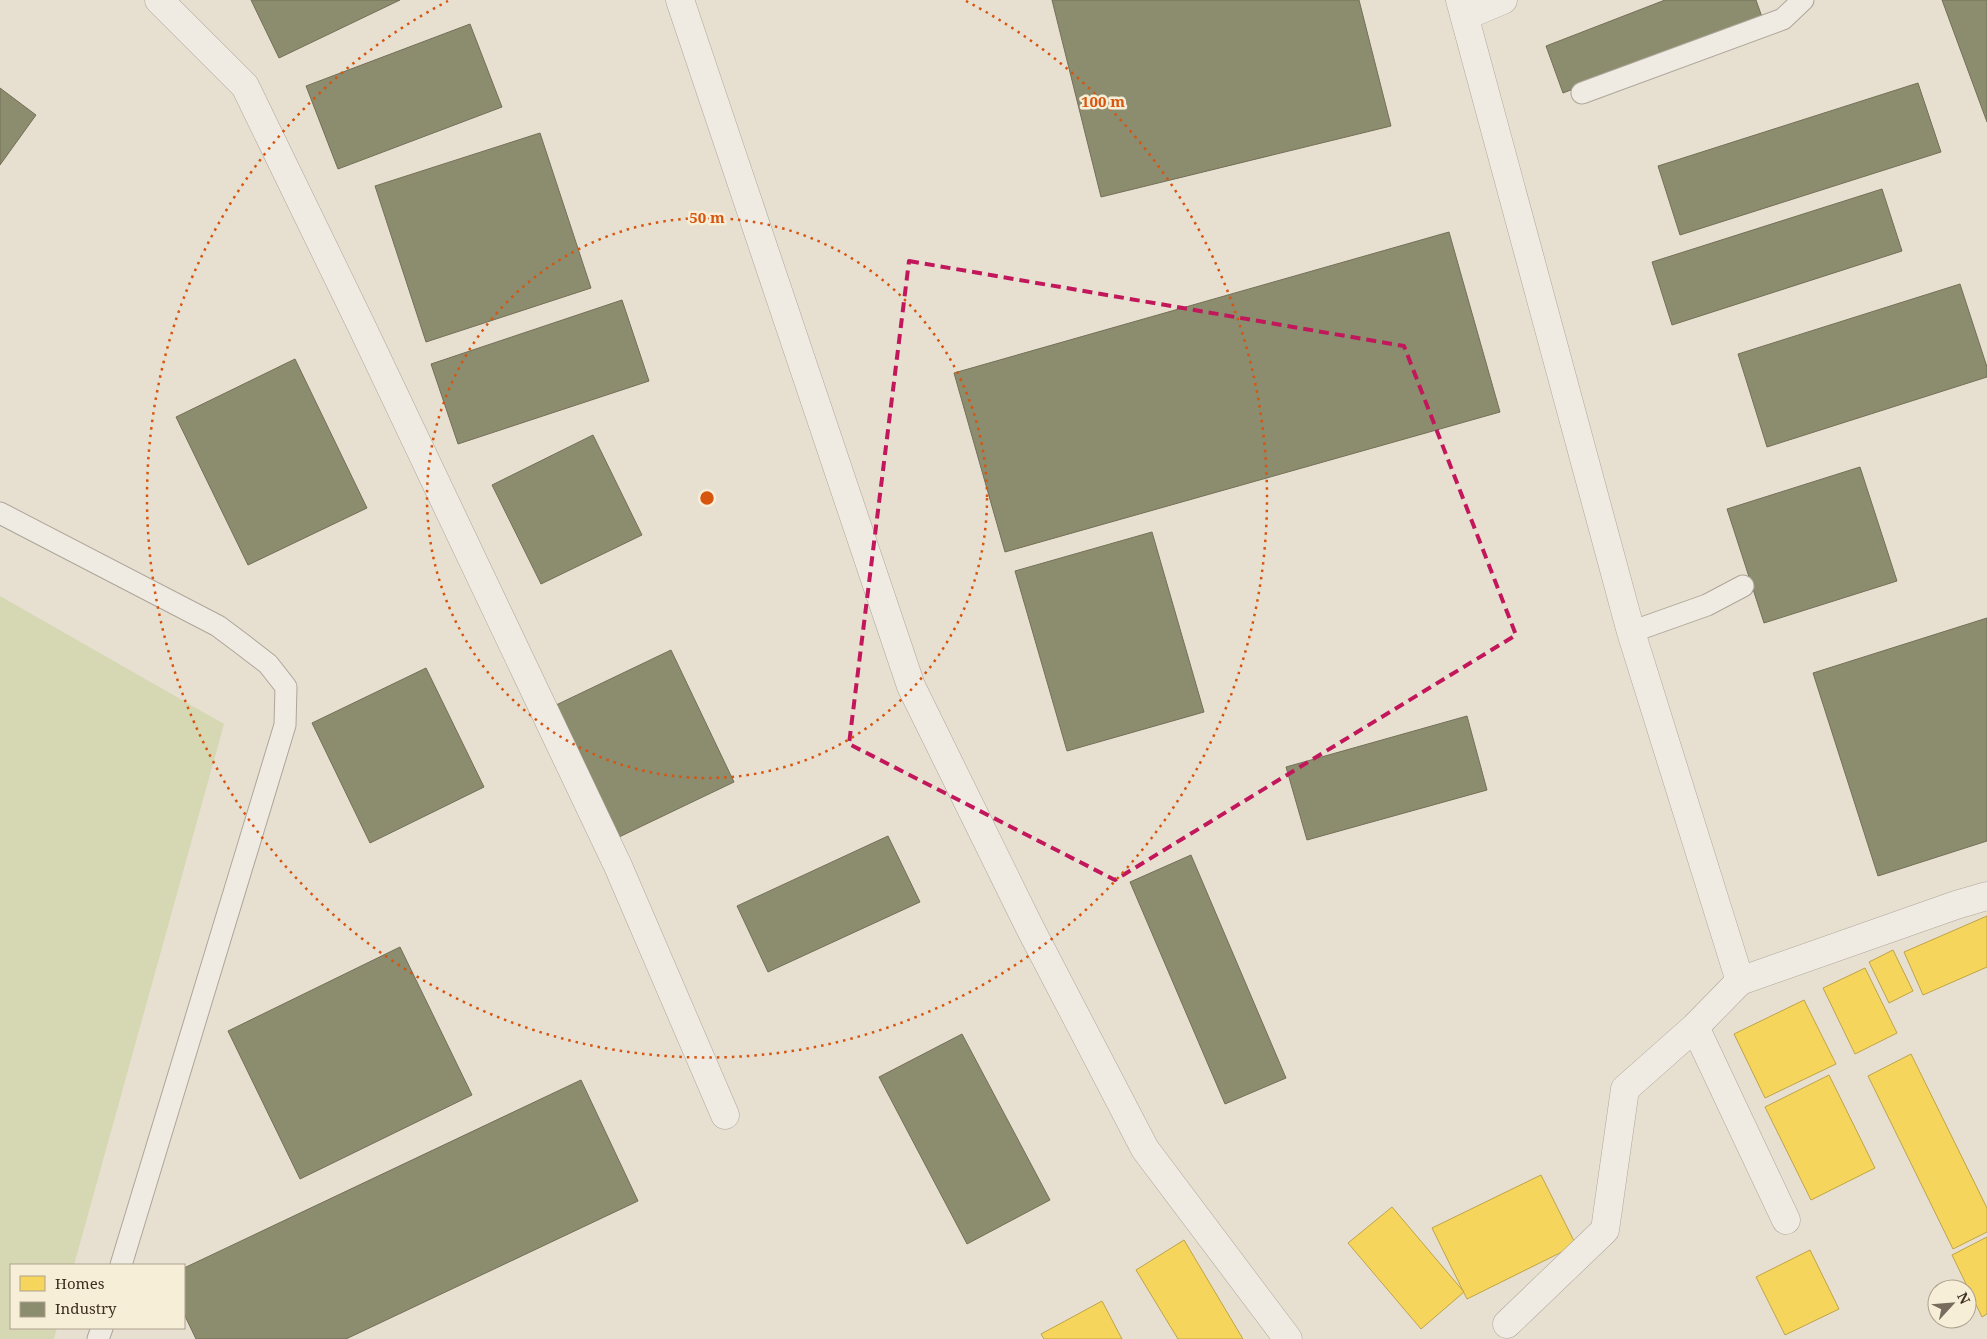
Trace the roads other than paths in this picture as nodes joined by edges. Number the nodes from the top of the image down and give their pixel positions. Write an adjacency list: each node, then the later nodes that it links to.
1 (159, 0): 13 (street)
2 (680, 0): 17 (street)
3 (1503, 0): 5 (street)
4 (1802, 0): 6 (lane)
5 (1462, 8): 9 (street)
6 (1582, 93)
7 (0, 513): 15 (lane)
8 (1744, 586): 9 (lane)
9 (1631, 632): 11 (street)
10 (1987, 896): 11 (street)
11 (1740, 981): 12 (street)
12 (1696, 1027): 14 (street); 16 (street)
13 (725, 1115)
14 (1786, 1220)
15 (121, 1264)
16 (1507, 1324)
17 (1285, 1338)

